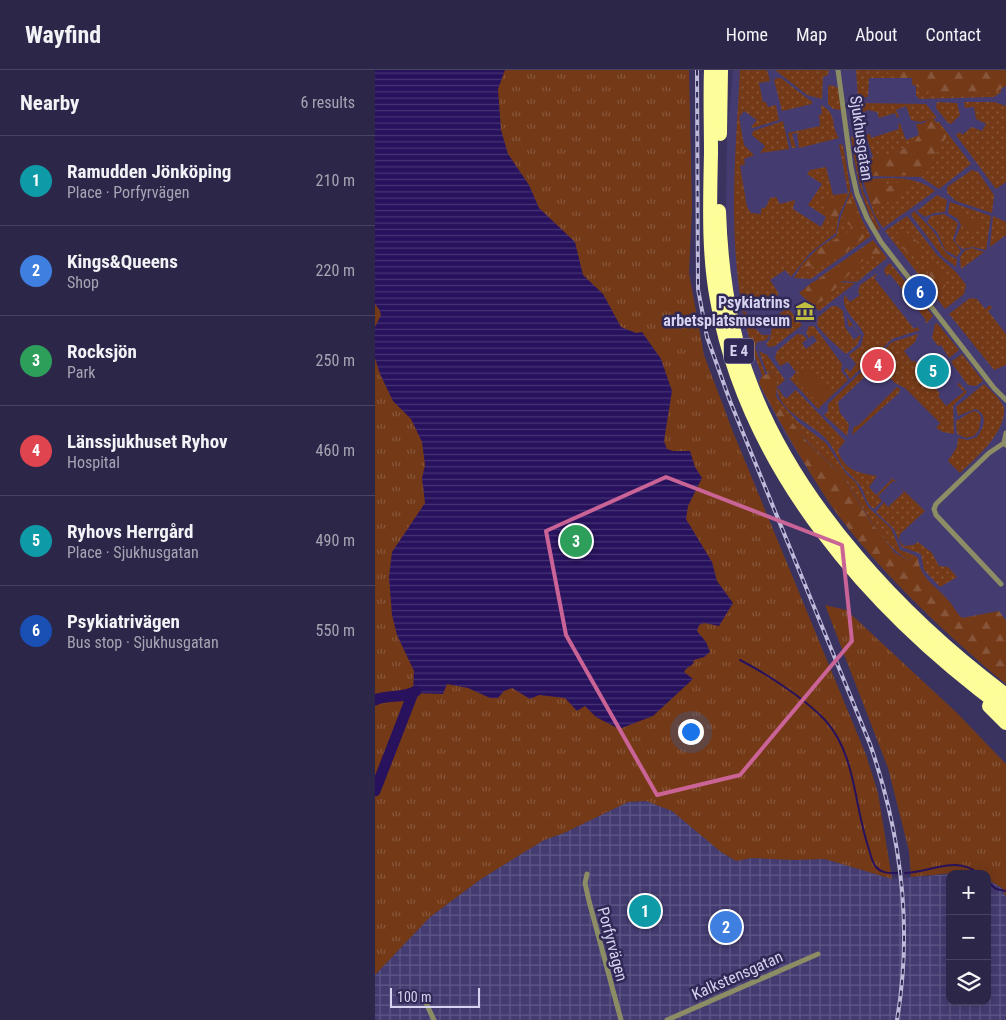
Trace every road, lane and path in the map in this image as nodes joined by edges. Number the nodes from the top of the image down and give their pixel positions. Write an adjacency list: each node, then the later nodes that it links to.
1 (725, 70): 4 (highway)
2 (838, 70): 5 (street, Sjukhusgatan)
3 (713, 71): 4 (highway, E 4); 9 (highway, E 4)
4 (721, 106): 10 (highway, E 4)
5 (1006, 400)
6 (1006, 433): 7 (street)
7 (1005, 444): 8 (street)
8 (1001, 584)
9 (961, 676): 11 (highway, E 4); 12 (highway)
10 (1006, 695)
11 (1006, 710)
12 (1006, 723)
13 (587, 874): 17 (street, Porfyrvägen)
14 (818, 954): 18 (street, Kalkstensgatan)
15 (425, 1002): 16 (street)
16 (433, 1020)
17 (621, 1020)
18 (667, 1020)

